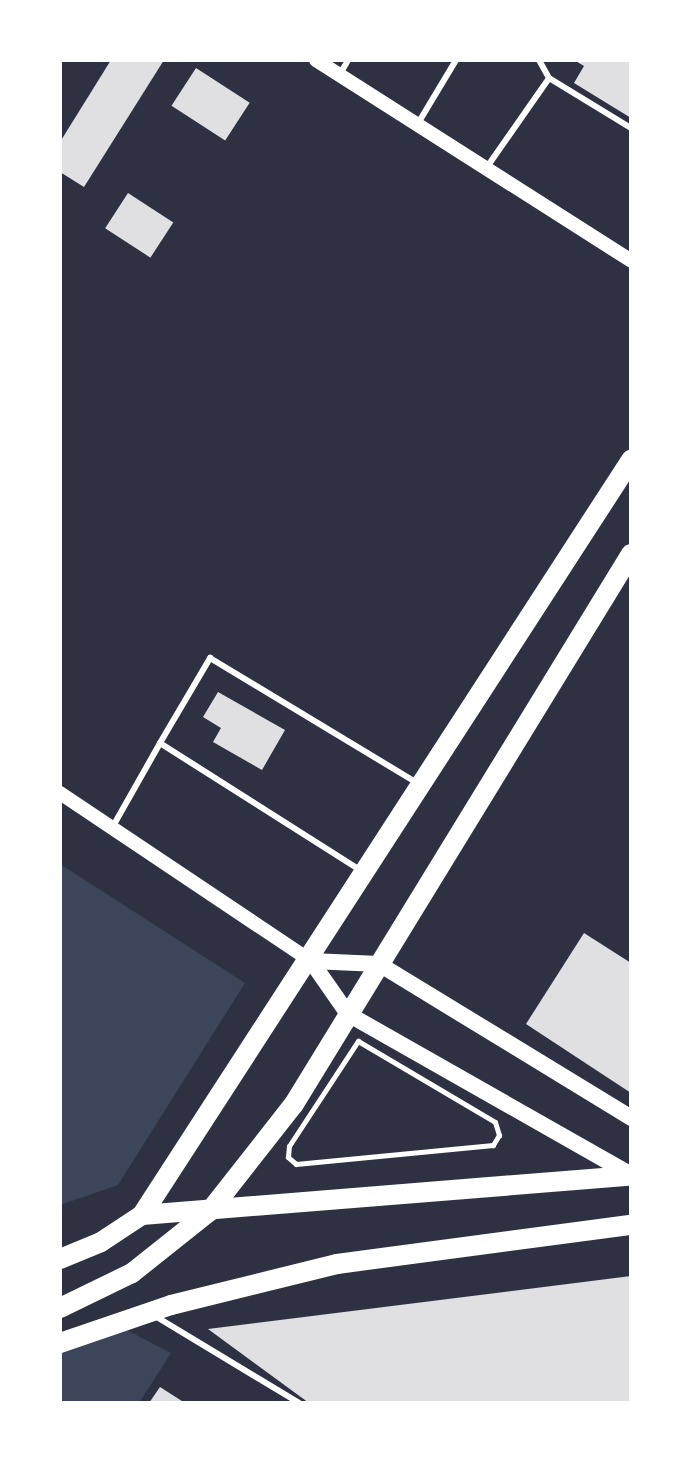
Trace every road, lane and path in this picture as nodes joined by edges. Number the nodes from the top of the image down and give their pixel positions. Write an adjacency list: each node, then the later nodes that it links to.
1 (316, 60): 5 (street)
2 (348, 60): 5 (lane)
3 (456, 60): 7 (lane)
4 (539, 60): 6 (lane)
5 (339, 75): 7 (street)
6 (549, 78): 8 (lane); 9 (lane)
7 (417, 125): 9 (street)
8 (631, 128)
9 (486, 168): 10 (street)
10 (631, 261)
11 (631, 460): 14 (main road)
12 (631, 554): 19 (main road)
13 (160, 743): 14 (lane); 16 (lane); 17 (lane)
14 (423, 786): 17 (main road)
15 (60, 793): 16 (street)
16 (112, 828): 18 (street)
17 (366, 874): 18 (main road)
18 (311, 961): 19 (main road); 20 (main road); 25 (main road)
19 (379, 964): 20 (main road); 21 (main road)
20 (348, 1014): 23 (main road); 24 (main road)
21 (631, 1118)
22 (493, 1145): 22 (path)
23 (631, 1176): 24 (main road)
24 (210, 1211): 25 (main road); 28 (main road)
25 (142, 1215): 27 (main road)
26 (631, 1225): 29 (main road)
27 (60, 1259)
28 (60, 1308)
29 (150, 1312): 30 (main road); 31 (lane)
30 (60, 1343)
31 (299, 1403)

